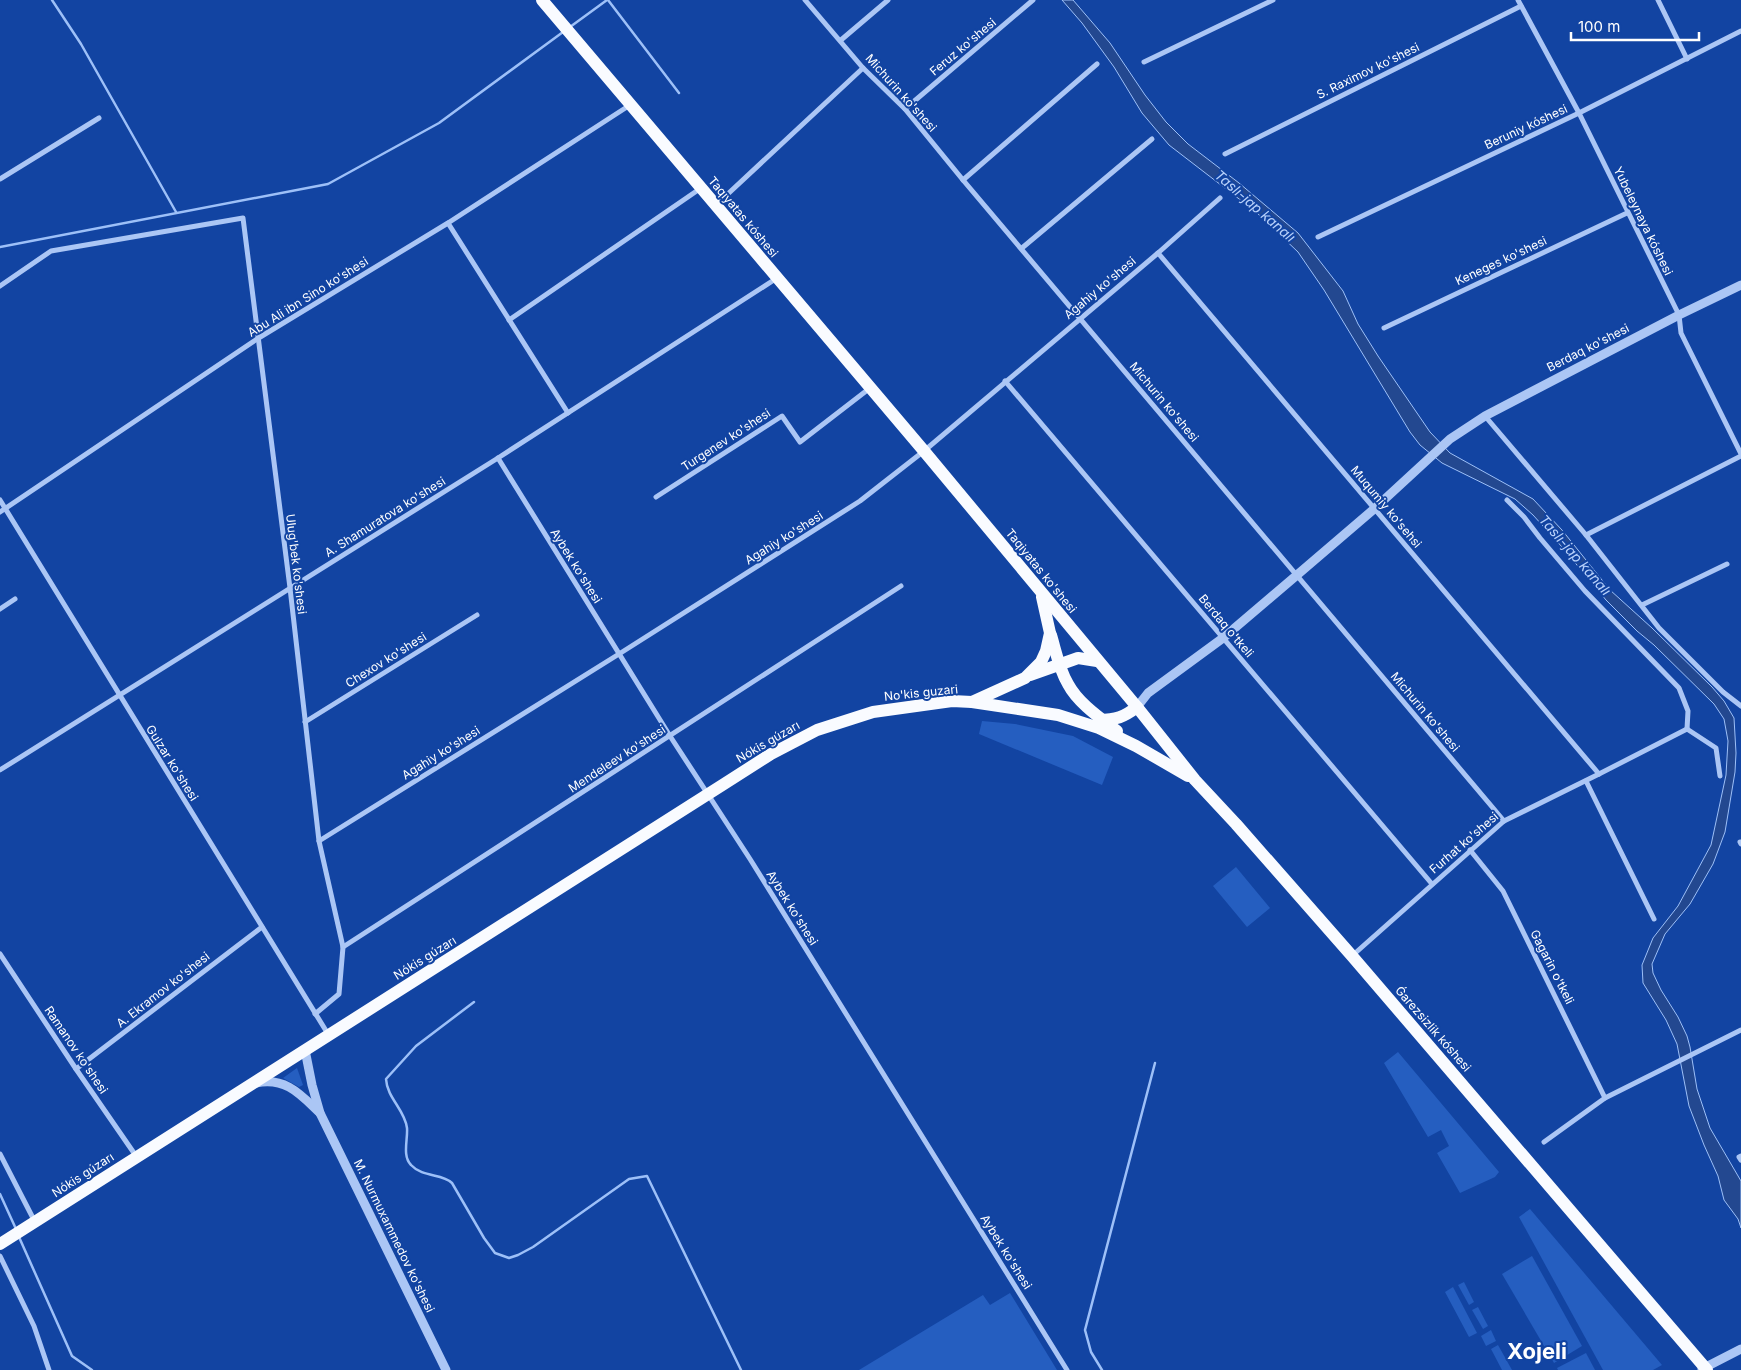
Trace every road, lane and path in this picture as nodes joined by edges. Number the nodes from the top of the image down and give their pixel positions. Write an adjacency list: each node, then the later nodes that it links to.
1 (542, 0): 15 (main road, Taqıyatas kóshesi)
2 (805, 0): 10 (street, Michurin ko'shesi)
3 (888, 0): 10 (street)
4 (1034, 0): 16 (street, Feruz ko'shesi)
5 (1273, 0): 12 (street)
6 (1518, 0): 8 (street, Yubeleynaya kóshesi)
7 (1658, 0): 11 (street)
8 (1521, 6): 17 (street, Yubeleynaya kóshesi); 20 (street, S. Raximov ko'shesi)
9 (1741, 31): 11 (street, Beruniy kóshesi)
10 (840, 40): 14 (street, Michurin ko'shesi)
11 (1687, 59): 17 (street, Beruniy kóshesi)
12 (1144, 62)
13 (1097, 64): 22 (street)
14 (864, 68): 16 (street, Michurin ko'shesi); 25 (street)
15 (630, 104): 23 (main road, Taqıyatas kóshesi); 27 (street, Abu Ali ibn Sino ko'shesi)
16 (905, 109): 22 (street, Michurin ko'shesi)
17 (1579, 113): 26 (street, Yubeleynaya kóshesi); 28 (street, Beruniy kóshesi)
18 (99, 118): 21 (street)
19 (1152, 139): 29 (street)
20 (1225, 154)
21 (0, 179)
22 (963, 180): 29 (street, Michurin ko'shesi)
23 (701, 188): 25 (main road, Taqıyatas kóshesi); 36 (street)
24 (1220, 198): 30 (street, Agahiy ko'shesi)
25 (716, 205): 31 (main road, Taqıyatas kóshesi)
26 (1627, 213): 34 (street, Yubeleynaya kóshesi); 37 (street, Keneges ko'shesi)
27 (448, 223): 36 (street); 38 (street, Abu Ali ibn Sino ko'shesi)
28 (1318, 236)
29 (1022, 248): 35 (street, Michurin ko'shesi)
30 (1158, 253): 35 (street, Agahiy ko'shesi); 50 (street, Muqumiy ko'sehsi)
31 (777, 278): 40 (main road, Taqıyatas kóshesi); 41 (street, A. Shamuratova ko'shesi)
32 (1741, 285): 34 (street, Berdaq ko'shesi)
33 (0, 286): 38 (street, Ulug'bek ko'shesi)
34 (1679, 315): 42 (street, Berdaq ko'shesi); 44 (street, Yubeleynaya kóshesi)
35 (1080, 319): 39 (street, Agahiy ko'shesi); 54 (street, Michurin ko'shesi)
36 (509, 320): 41 (street)
37 (1384, 328)
38 (257, 339): 49 (street, Abu Ali ibn Sino ko'shesi); 56 (street, Ulug'bek ko'shesi)
39 (1005, 381): 43 (street, Agahiy ko'shesi); 63 (street, Berdaq o'tkeli)
40 (870, 388): 43 (main road, Taqıyatas kóshesi); 46 (street, Turgenev ko'shesi)
41 (568, 413): 45 (street, A. Shamuratova ko'shesi)
42 (1485, 416): 50 (street, Berdaq ko'shesi); 52 (street)
43 (924, 451): 57 (main road, Taqiyatas ko'shesi); 64 (street, Agahiy ko'shesi)
44 (1741, 455): 52 (street)
45 (498, 458): 56 (street, A. Shamuratova ko'shesi); 64 (street, Aybek ko'shesi)
46 (656, 497)
47 (0, 500): 49 (street, Gulzar ko'shesi)
48 (1507, 500): 76 (street)
49 (6, 508): 51 (street, Abu Ali ibn Sino ko'shesi); 68 (street, Gulzar ko'shesi)
50 (1374, 509): 54 (street, Berdaq ko'shesi); 80 (street, Muqumiy ko'sehsi)
51 (0, 512)
52 (1586, 535): 59 (street)
53 (1727, 564): 59 (street)
54 (1297, 575): 63 (street, Berdaq ko'shesi); 85 (street, Michurin ko'shesi)
55 (901, 586): 77 (street, Mendeleev ko'shesi)
56 (290, 588): 68 (street, A. Shamuratova ko'shesi); 75 (street, Ulug'bek ko'shesi)
57 (1040, 592): 62 (main road); 65 (main road, Taqiyatas ko'shesi)
58 (16, 599): 60 (street)
59 (1642, 605): 70 (street)
60 (0, 609)
61 (476, 615): 75 (street, Chexov ko'shesi)
62 (1050, 633): 66 (main road); 67 (main road)
63 (1223, 638): 71 (street, Berdaq ko'shesi); 88 (street, Berdaq o'tkeli)
64 (619, 654): 77 (street, Aybek ko'shesi); 86 (street, Agahiy ko'shesi)
65 (1097, 661): 66 (main road); 71 (main road, Taqiyatas ko'shesi)
66 (1060, 664): 67 (main road); 74 (main road)
67 (1025, 678): 69 (main road)
68 (119, 695): 79 (street, A. Shamuratova ko'shesi); 90 (street, Gulzar ko'shesi)
69 (972, 702): 72 (main road, No'kis guzari); 73 (main road, No'kis guzari)
70 (1741, 706)
71 (1137, 707): 74 (main road); 82 (main road, Ǵarezsizlik kóshesi)
72 (873, 712): 84 (main road, Nókis gúzarı)
73 (1069, 719): 74 (main road); 78 (main road)
74 (1103, 720): 78 (main road)
75 (305, 722): 86 (street, Ulug'bek ko'shesi)
76 (1687, 729): 80 (street, Furhat ko'shesi); 81 (street)
77 (670, 736): 84 (street, Aybek ko'shesi); 91 (street, Mendeleev ko'shesi)
78 (1136, 746): 82 (main road)
79 (0, 770)
80 (1599, 774): 83 (street, Furhat ko'shesi)
81 (1720, 776)
82 (1195, 780): 93 (main road, Ǵarezsizlik kóshesi)
83 (1586, 781): 85 (street, Furhat ko'shesi); 89 (street)
84 (708, 794): 96 (main road, Nókis gúzarı); 114 (street, Aybek ko'shesi)
85 (1504, 821): 87 (street, Furhat ko'shesi)
86 (319, 841): 91 (street, Ulug'bek ko'shesi)
87 (1470, 850): 88 (street, Furhat ko'shesi); 100 (street, Gagarin o'tkeli)
88 (1432, 884): 93 (street, Furhat ko'shesi)
89 (1654, 920)
90 (262, 927): 94 (street, Gulzar ko'shesi); 98 (street, A. Ekramov ko'shesi)
91 (343, 947): 94 (street, Ulug'bek ko'shesi)
92 (0, 954): 98 (street, Ramanov ko'shesi)
93 (1352, 956): 111 (main road, Ǵarezsizlik kóshesi)
94 (315, 1014): 96 (street, Gulzar ko'shesi)
95 (1741, 1030): 100 (street)
96 (329, 1035): 97 (main road, Nókis gúzarı)
97 (305, 1050): 99 (main road, Nókis gúzarı); 101 (street)
98 (76, 1069): 104 (street, Ramanov ko'shesi)
99 (252, 1084): 101 (street); 104 (main road, Nókis gúzarı)
100 (1606, 1098): 102 (street)
101 (320, 1113): 113 (street, M. Nurmuxammedov ko'shesi)
102 (1544, 1142)
103 (0, 1154): 107 (street)
104 (137, 1156): 107 (main road, Nókis gúzarı)
105 (1741, 1156): 106 (street)
106 (1741, 1160)
107 (33, 1224): 108 (main road, Nókis gúzarı)
108 (3, 1242)
109 (0, 1256): 112 (street)
110 (1741, 1349): 111 (street)
111 (1703, 1369)
112 (49, 1370)
113 (446, 1370)
114 (1067, 1370)

